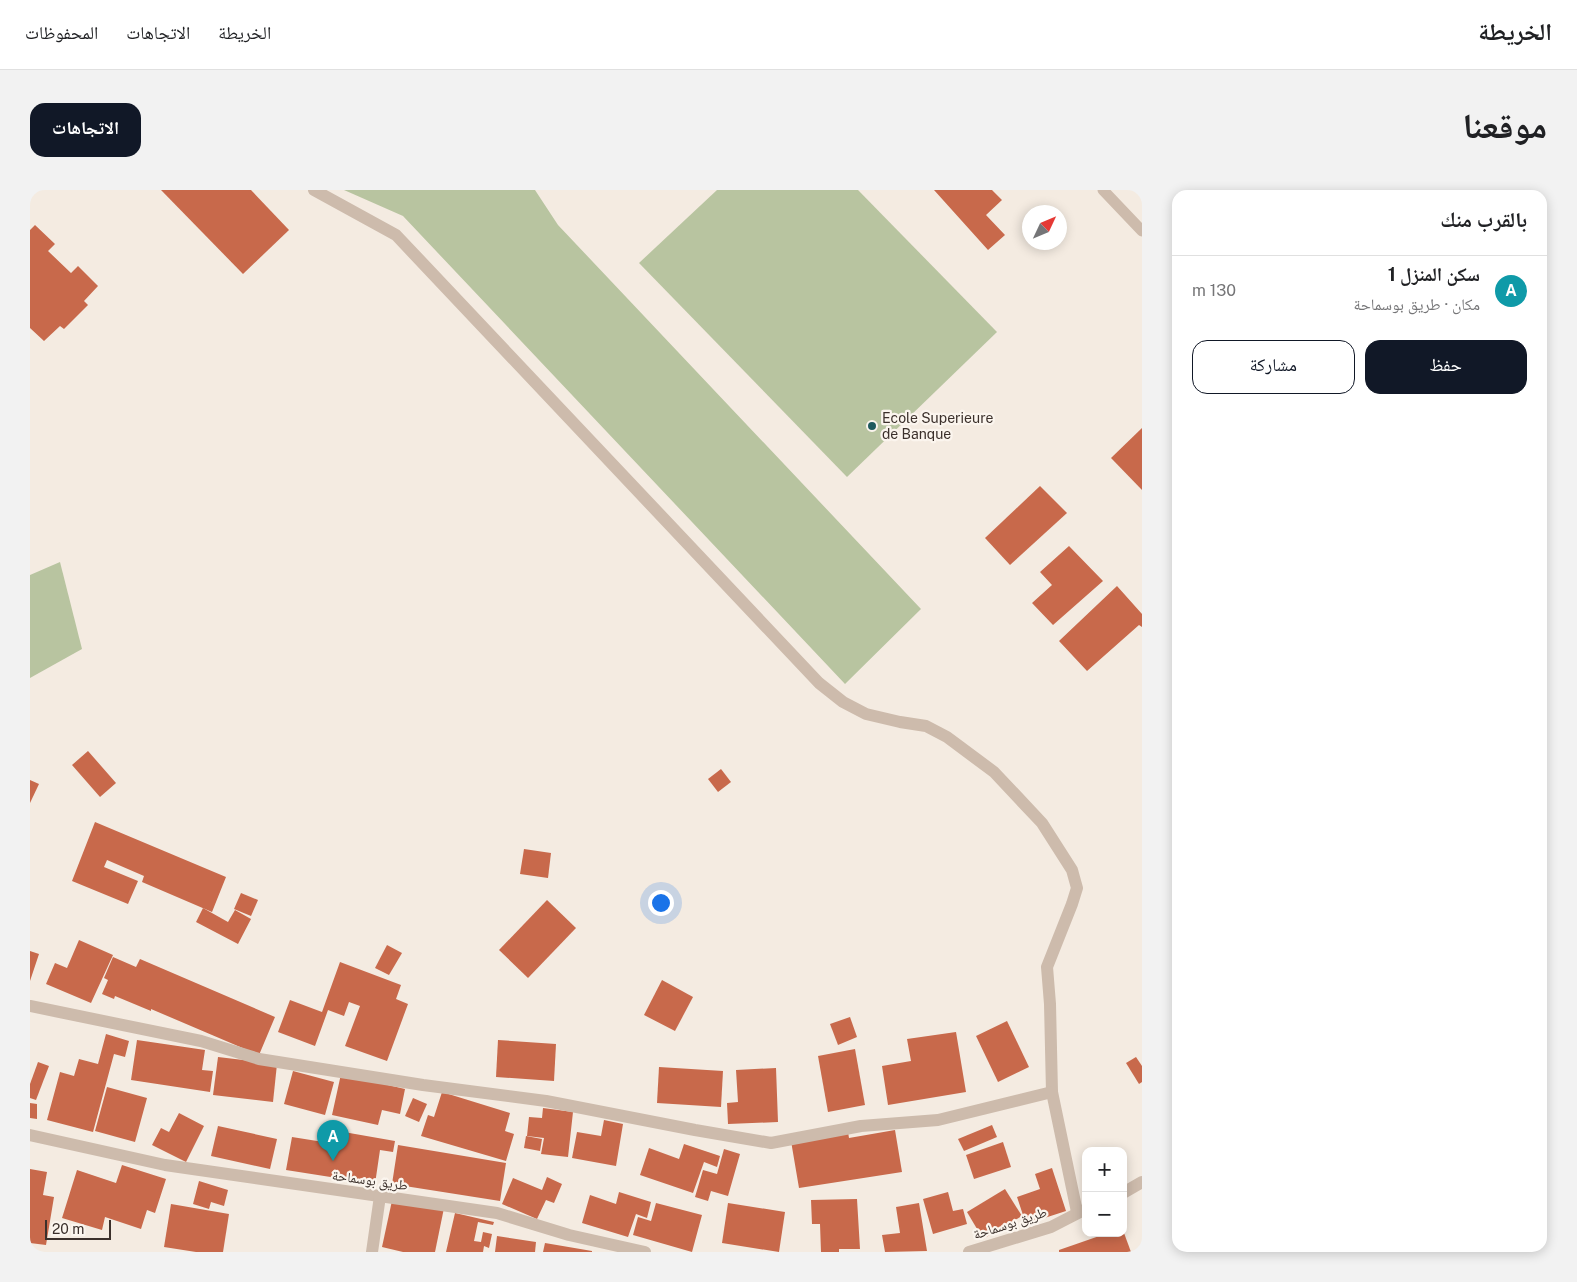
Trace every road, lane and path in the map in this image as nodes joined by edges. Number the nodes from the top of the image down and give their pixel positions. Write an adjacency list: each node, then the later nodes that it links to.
1 (314, 190): 5 (street)
2 (1103, 190): 3 (lane)
3 (1142, 231)
4 (30, 1006): 5 (street)
5 (1052, 1092): 10 (street)
6 (30, 1135): 9 (street, طريق بوسماحة)
7 (1142, 1182): 8 (street)
8 (1125, 1192)
9 (380, 1196): 11 (street); 12 (street, طريق بوسماحة)
10 (1081, 1210): 13 (street, طريق بوسماحة)
11 (372, 1252)
12 (645, 1252)
13 (969, 1252)

